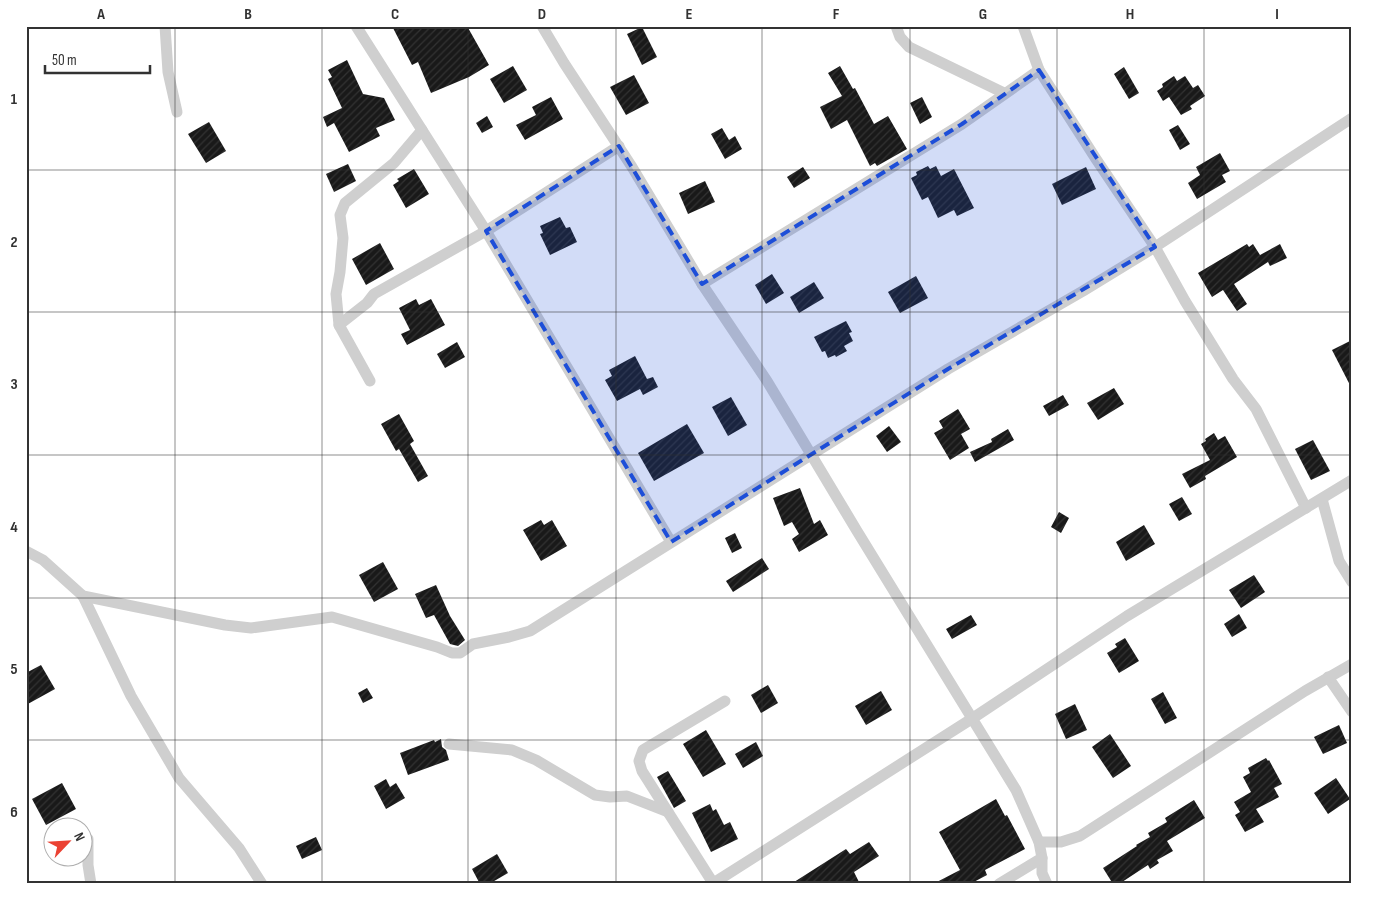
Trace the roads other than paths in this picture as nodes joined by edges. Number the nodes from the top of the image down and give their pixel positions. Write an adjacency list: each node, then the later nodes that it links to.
1 (165, 26): 8 (street)
2 (356, 26): 10 (street)
3 (542, 26): 11 (street)
4 (896, 26): 7 (street)
5 (1022, 26): 6 (street)
6 (1038, 70): 7 (street); 13 (street)
7 (1004, 93): 14 (street)
8 (177, 112)
9 (1352, 118): 13 (street)
10 (422, 130): 12 (street); 15 (street)
11 (618, 146): 12 (street); 14 (street)
12 (486, 231): 15 (street); 21 (street)
13 (1155, 246): 17 (street); 20 (street)
14 (702, 284): 17 (street)
15 (339, 325): 16 (street)
16 (370, 381)
17 (810, 454): 21 (street); 29 (street)
18 (1352, 480): 19 (street)
19 (1322, 499): 20 (street); 23 (street)
20 (1306, 508): 29 (street)
21 (671, 542): 24 (street)
22 (26, 550): 24 (street)
23 (1352, 582)
24 (83, 596): 36 (street)
25 (1352, 664): 26 (street)
26 (1328, 677): 28 (street); 32 (street)
27 (725, 701): 31 (street)
28 (1352, 712)
29 (973, 718): 32 (street); 37 (street)
30 (449, 744): 31 (street)
31 (668, 812): 37 (street)
32 (1039, 842): 33 (street)
33 (1042, 858): 38 (street); 39 (street)
34 (88, 868): 35 (street)
35 (91, 884)
36 (262, 884)
37 (713, 884)
38 (999, 884)
39 (1047, 884)

